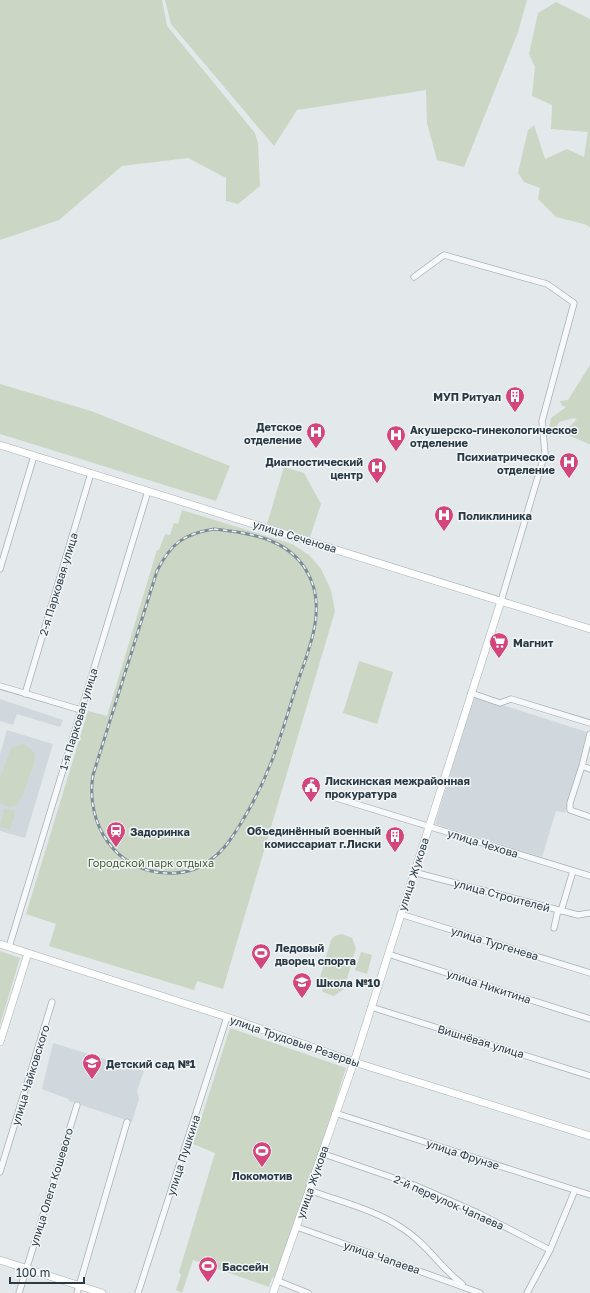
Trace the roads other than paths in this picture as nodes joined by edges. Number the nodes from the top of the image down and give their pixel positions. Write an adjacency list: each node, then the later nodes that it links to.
1 (414, 277): 7 (street, улица Жукова)
2 (0, 445): 3 (main road, улица Сеченова)
3 (34, 456): 4 (main road, улица Сеченова); 6 (street)
4 (91, 473): 5 (main road, улица Сеченова); 11 (street, 2-я Парковая улица)
5 (148, 491): 7 (main road, улица Сеченова); 12 (street, 1-я Парковая улица)
6 (0, 569)
7 (501, 601): 8 (main road, улица Сеченова); 10 (main road, улица Жукова)
8 (590, 629)
9 (0, 686): 11 (street)
10 (471, 693): 13 (street); 19 (main road, улица Жукова)
11 (25, 694): 12 (street)
12 (81, 710): 28 (street, 1-я Парковая улица)
13 (590, 722)
14 (590, 734): 15 (street)
15 (582, 766): 16 (street); 18 (street)
16 (590, 769)
17 (330, 796): 19 (street, улица Чехова)
18 (590, 817)
19 (428, 826): 20 (street, улица Чехова); 21 (main road, улица Жукова)
20 (573, 870): 22 (street, улица Чехова); 23 (street)
21 (414, 872): 23 (street, улица Строителей); 25 (main road, улица Жукова)
22 (590, 876)
23 (560, 911): 24 (street, улица Строителей); 26 (street)
24 (590, 913)
25 (400, 914): 30 (main road, улица Жукова); 31 (street, улица Тургенева)
26 (554, 928)
27 (0, 944): 28 (main road, улица Трудовые Резервы)
28 (9, 947): 29 (main road, улица Трудовые Резервы)
29 (28, 953): 34 (main road, улица Трудовые Резервы); 36 (main road)
30 (388, 954): 33 (main road, улица Жукова); 35 (street, улица Никитина)
31 (590, 973)
32 (52, 1002): 44 (street, улица Чайковского)
33 (371, 1007): 37 (main road, улица Жукова); 38 (street, Вишнёвая улица)
34 (227, 1017): 37 (main road, улица Трудовые Резервы); 58 (street, улица Пушкина)
35 (590, 1018)
36 (0, 1042)
37 (354, 1062): 40 (main road, улица Жукова); 42 (main road, улица Трудовые Резервы)
38 (590, 1076)
39 (76, 1105): 51 (street, улица Олега Кошевого)
40 (335, 1113): 43 (main road, улица Жукова); 46 (street, улица Фрунзе)
41 (127, 1122): 53 (street)
42 (590, 1136)
43 (321, 1153): 45 (main road, улица Жукова); 49 (street, 2-й переулок Чапаева)
44 (0, 1172)
45 (309, 1190): 48 (main road, улица Жукова); 54 (street, улица Чапаева)
46 (575, 1190): 47 (street, улица Фрунзе); 49 (street)
47 (590, 1195)
48 (296, 1227): 52 (main road, улица Жукова); 54 (street, улица Чапаева)
49 (550, 1250): 62 (street)
50 (0, 1260): 51 (main road)
51 (27, 1268): 53 (main road); 55 (street, улица Олега Кошевого)
52 (278, 1280): 59 (main road, улица Жукова); 60 (street)
53 (79, 1285): 56 (street); 57 (main road)
54 (468, 1288): 61 (street, улица Чапаева)
55 (20, 1293)
56 (77, 1293)
57 (102, 1293)
58 (138, 1293)
59 (273, 1293)
60 (308, 1293)
61 (480, 1293)
62 (527, 1293)

